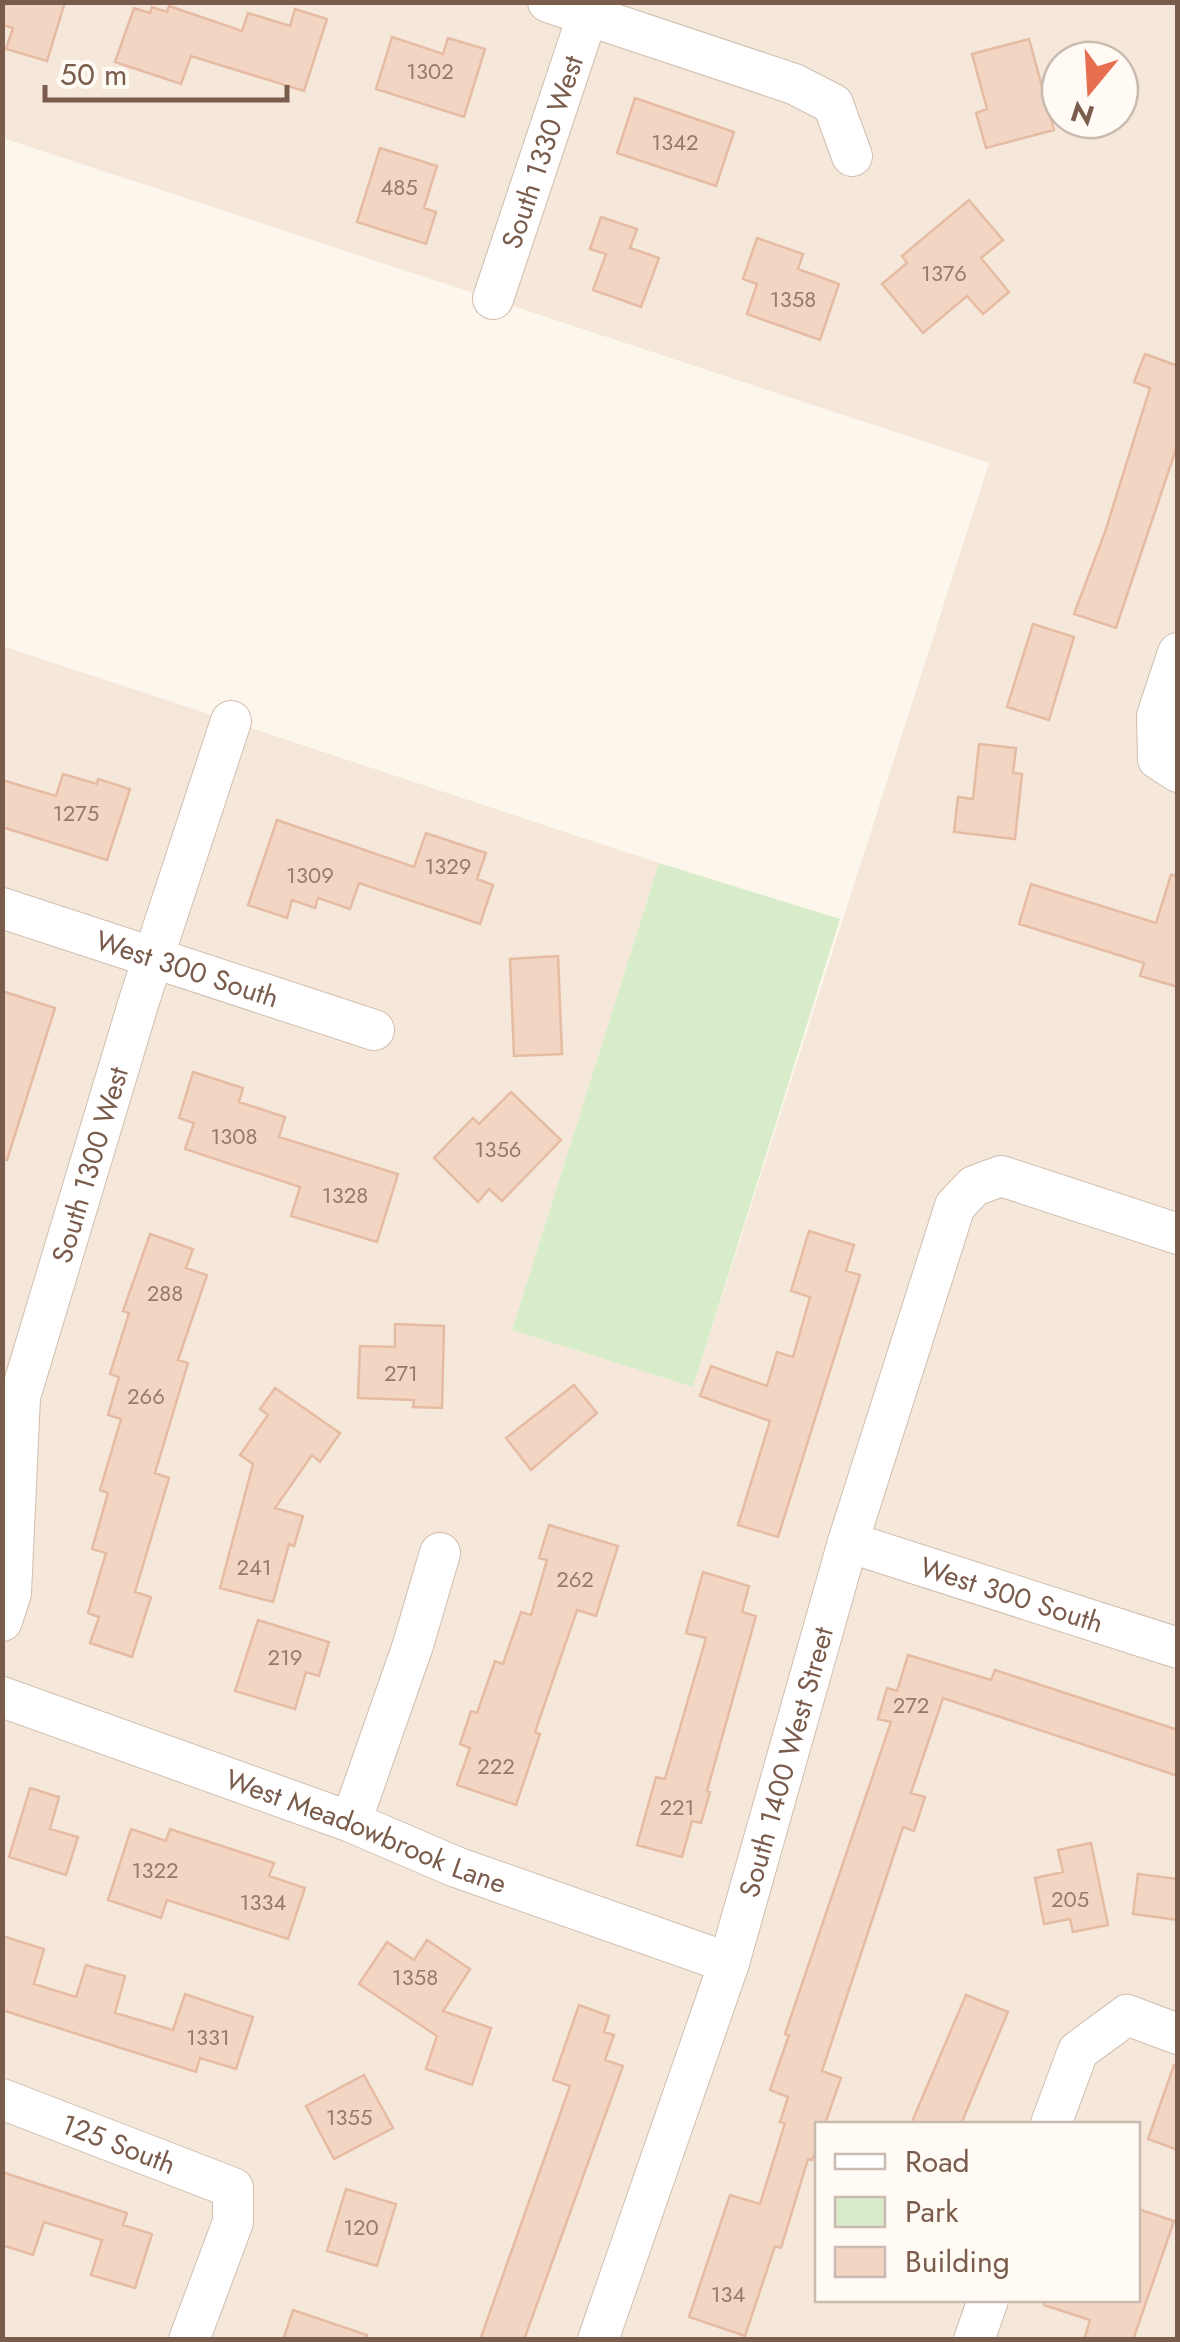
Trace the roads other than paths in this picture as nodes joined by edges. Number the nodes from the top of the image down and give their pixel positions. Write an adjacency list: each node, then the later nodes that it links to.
1 (548, 2): 2 (street)
2 (590, 8): 3 (street); 4 (street, South 1330 West)
3 (852, 156)
4 (493, 300)
5 (1178, 652): 7 (street)
6 (232, 721): 9 (street, South 1300 West)
7 (1168, 766)
8 (2, 908): 9 (street, West 300 South)
9 (153, 958): 10 (street, West 300 South); 14 (street, South 1300 West)
10 (374, 1030)
11 (1178, 1234): 12 (street, South 1400 West Street)
12 (848, 1542): 15 (street, West 300 South); 18 (street, South 1400 West Street)
13 (440, 1553): 17 (street)
14 (2, 1621)
15 (1178, 1648)
16 (2, 1697): 17 (street, West Meadowbrook Lane)
17 (350, 1822): 18 (street, West Meadowbrook Lane)
18 (729, 1963): 24 (street, South 1400 West Street)
19 (1178, 2034): 21 (street)
20 (2, 2099): 23 (street, 125 South)
21 (1052, 2122)
22 (987, 2302): 25 (street)
23 (190, 2340)
24 (598, 2340)
25 (974, 2340)

